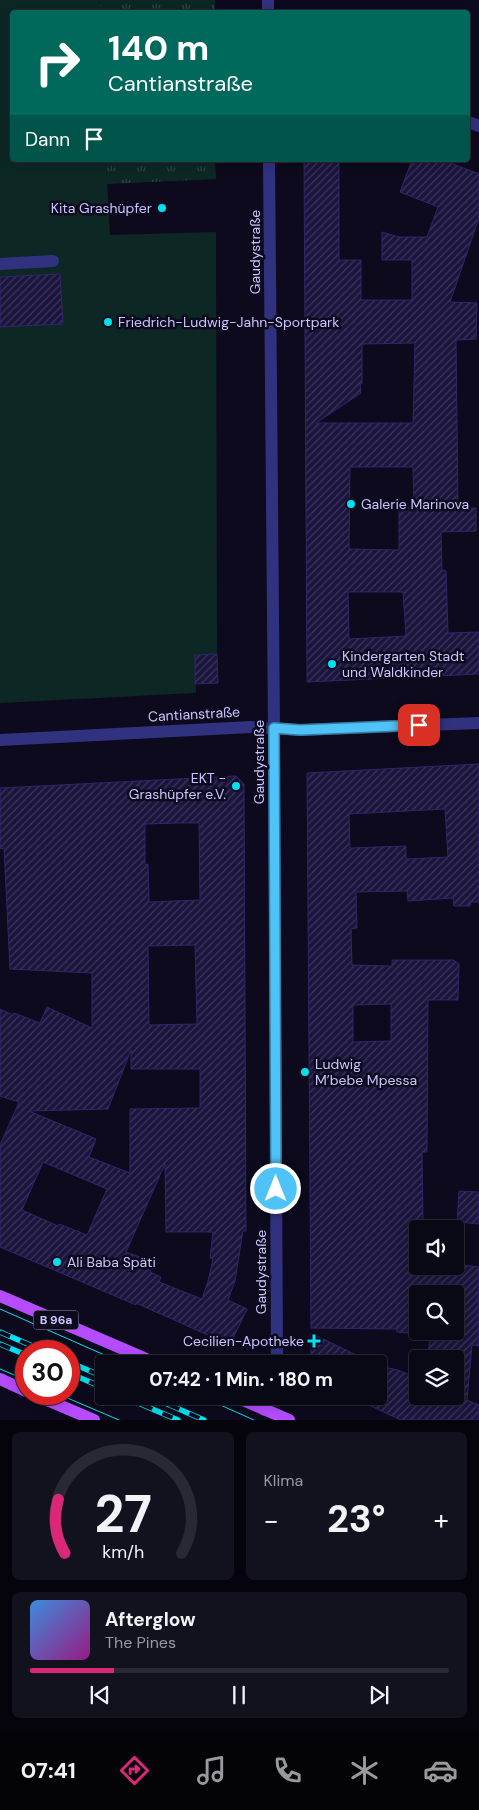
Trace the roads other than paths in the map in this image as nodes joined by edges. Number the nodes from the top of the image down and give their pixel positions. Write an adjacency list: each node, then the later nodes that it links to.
1 (269, 162): 5 (street, Gaudystraße)
2 (53, 261): 3 (street)
3 (0, 264)
4 (479, 722): 5 (street, Cantianstraße)
5 (274, 728): 6 (street, Cantianstraße); 9 (street, Gaudystraße)
6 (0, 740)
7 (0, 1296): 8 (main road, B 96a)
8 (137, 1355)
9 (276, 1355)
10 (0, 1379): 11 (main road)
11 (15, 1386)
12 (59, 1405): 16 (main road)
13 (253, 1405): 15 (main road)
14 (266, 1405): 15 (street)
15 (264, 1410): 17 (main road)
16 (94, 1420)
17 (289, 1420)

